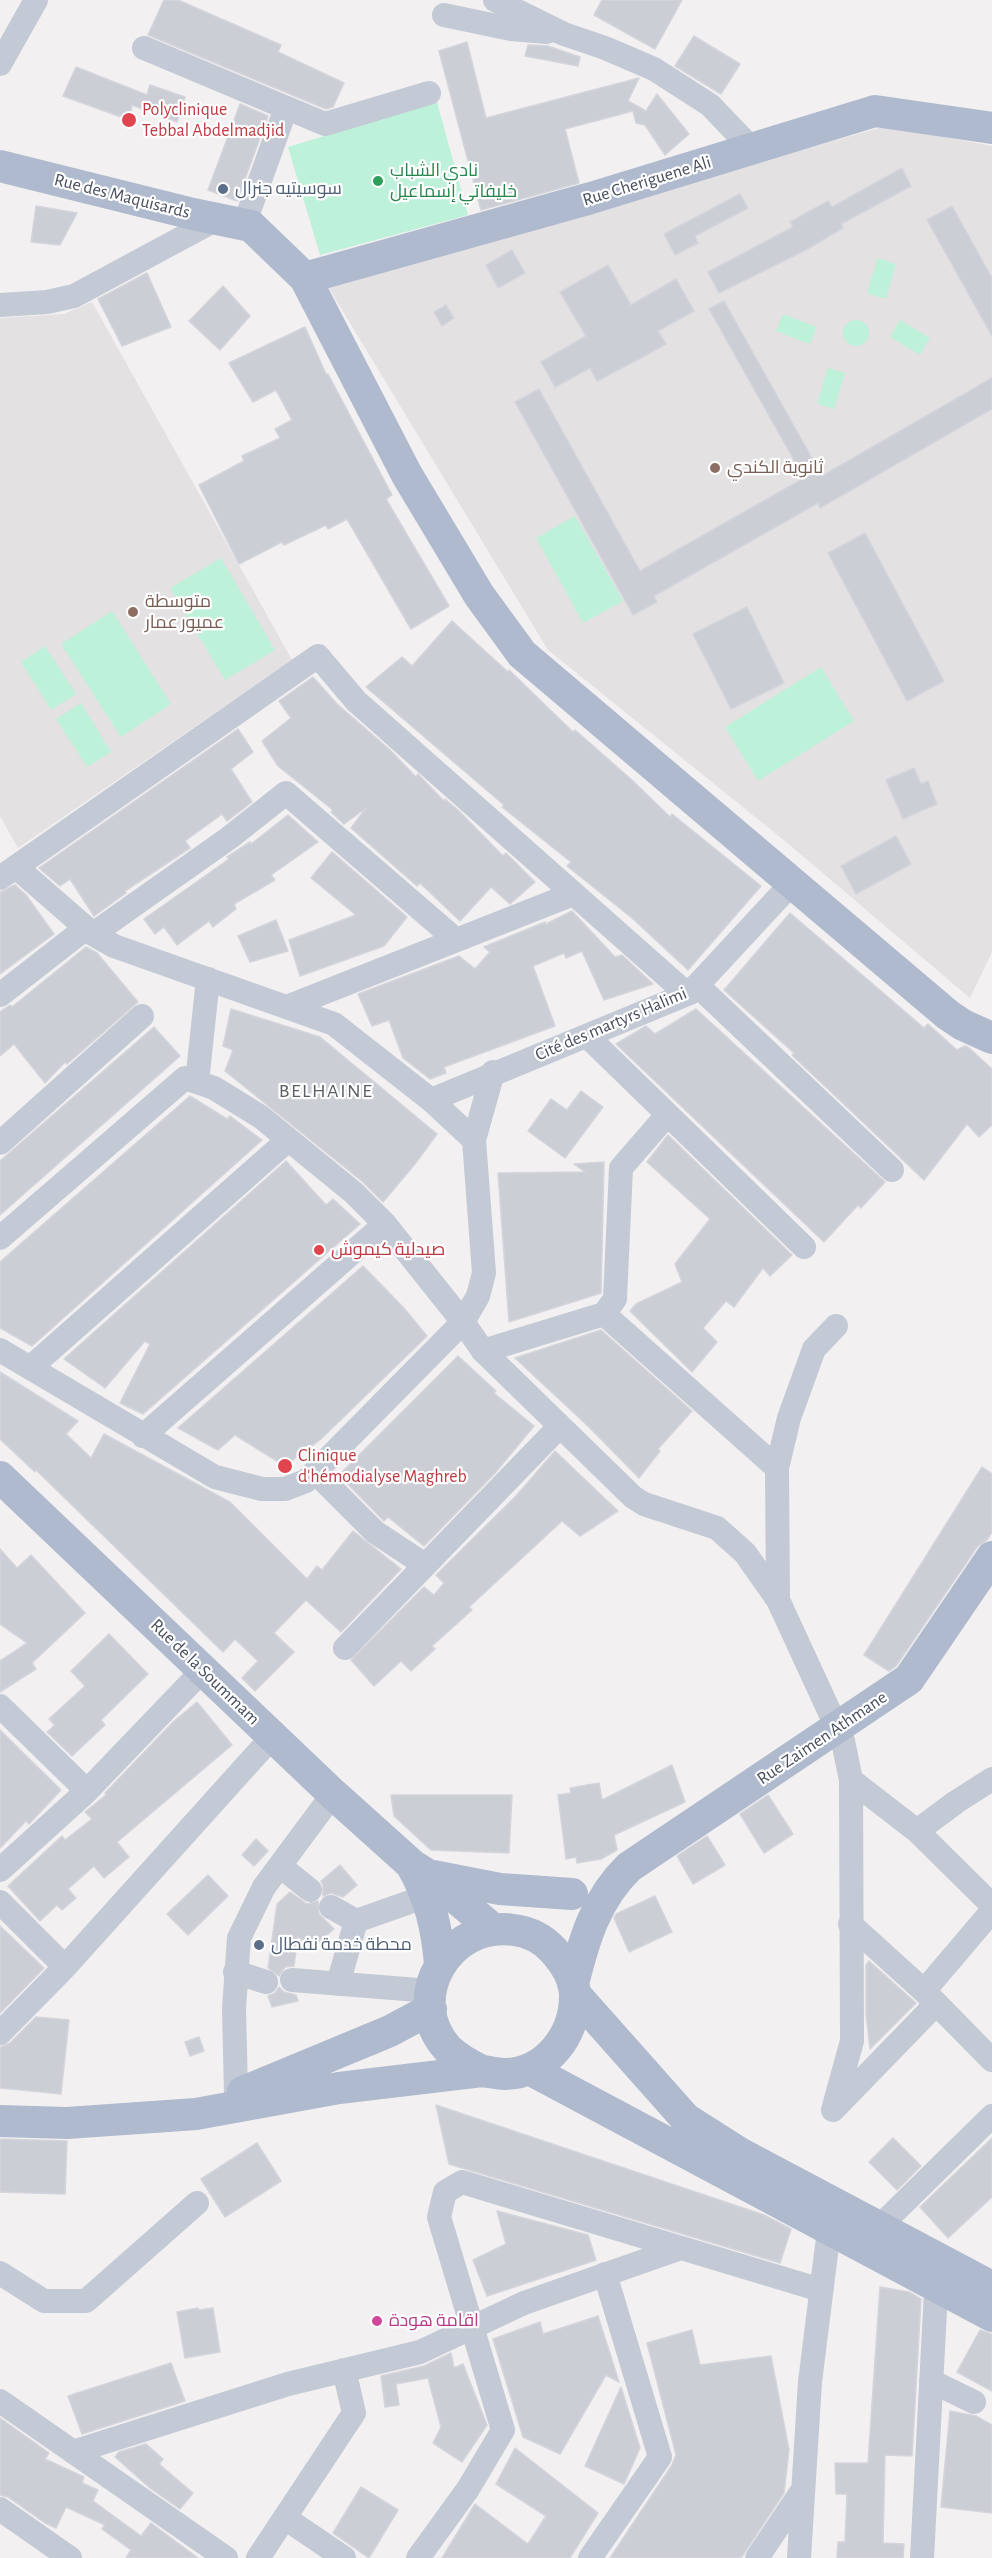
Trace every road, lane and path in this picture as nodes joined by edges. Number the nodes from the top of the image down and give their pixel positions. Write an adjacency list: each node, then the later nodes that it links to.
1 (36, 0): 6 (street)
2 (495, 0): 4 (street)
3 (444, 15): 4 (street)
4 (564, 34): 10 (street)
5 (144, 48): 8 (street)
6 (0, 64)
7 (429, 93): 8 (street)
8 (286, 108): 12 (street)
9 (992, 128): 10 (main road, Rue Cheriguene Ali)
10 (752, 149): 13 (main road, Rue Cheriguene Ali)
11 (0, 166): 12 (main road, Rue des Maquisards)
12 (231, 222): 13 (main road); 14 (street)
13 (304, 278): 16 (main road)
14 (0, 305)
15 (8, 872): 17 (street); 18 (street)
16 (793, 882): 21 (street, Cité des martyrs Halimi); 26 (main road)
17 (573, 894): 19 (street); 21 (street)
18 (89, 931): 19 (street); 20 (street); 22 (street)
19 (455, 939): 23 (street)
20 (208, 979): 23 (street); 28 (street)
21 (692, 990): 25 (street, Cité des martyrs Halimi); 34 (street)
22 (0, 995)
23 (287, 1007): 29 (street)
24 (142, 1016): 33 (street)
25 (587, 1036): 27 (street, Cité des martyrs Halimi); 30 (street)
26 (992, 1038)
27 (493, 1072): 29 (street, Cité des martyrs Halimi); 32 (street)
28 (197, 1082): 31 (street); 36 (street)
29 (431, 1100): 32 (street)
30 (667, 1115): 37 (street); 38 (street)
31 (288, 1140): 35 (street); 43 (street)
32 (474, 1140): 39 (street)
33 (0, 1143)
34 (892, 1170)
35 (385, 1224): 39 (street); 45 (street)
36 (0, 1238)
37 (804, 1246)
38 (604, 1314): 42 (street); 46 (street)
39 (463, 1322): 42 (street); 47 (street)
40 (836, 1326): 46 (street)
41 (0, 1350): 43 (street)
42 (483, 1351): 44 (street)
43 (31, 1367): 45 (street)
44 (560, 1426): 50 (street); 51 (street)
45 (143, 1436): 47 (street)
46 (777, 1468): 51 (street)
47 (316, 1473): 50 (street)
48 (0, 1477): 53 (main road, Rue de la Soummam)
49 (992, 1557): 55 (main road, Rue Zaimen Athmane)
50 (425, 1565): 52 (street)
51 (778, 1600): 55 (street)
52 (345, 1648)
53 (203, 1670): 56 (main road, Rue de la Soummam); 59 (street)
54 (0, 1706): 59 (street)
55 (836, 1729): 58 (street); 65 (main road, Rue Zaimen Athmane)
56 (273, 1736): 60 (main road, Rue de la Soummam); 75 (street)
57 (992, 1779): 61 (street)
58 (851, 1780): 61 (street); 73 (street)
59 (87, 1791): 63 (street)
60 (333, 1794): 62 (street); 64 (main road, Rue de la Soummam)
61 (917, 1831): 69 (street)
62 (280, 1866): 66 (street); 76 (street)
63 (0, 1870)
64 (423, 1879): 67 (main road); 72 (street); 74 (main road, Rue de la Soummam); 80 (main road)
65 (614, 1882): 67 (main road); 81 (main road)
66 (310, 1890)
67 (572, 1894): 74 (main road)
68 (0, 1902): 75 (street)
69 (992, 1905)
70 (331, 1907): 72 (street)
71 (992, 1911): 82 (street)
72 (356, 1921): 79 (street)
73 (850, 1924): 82 (street); 82 (street)
74 (497, 1928): 80 (main road); 81 (main road)
75 (65, 1967): 83 (street)
76 (235, 1972): 78 (street); 87 (street)
77 (292, 1980): 79 (street)
78 (266, 1982)
79 (338, 1984): 80 (street)
80 (434, 1988): 86 (main road); 87 (main road)
81 (574, 1989): 85 (main road); 92 (main road)
82 (930, 1998): 84 (street)
83 (0, 2033)
84 (992, 2060)
85 (529, 2069): 86 (main road); 93 (main road)
86 (482, 2071): 88 (main road)
87 (236, 2095): 88 (main road)
88 (196, 2114): 90 (main road)
89 (992, 2116): 92 (street)
90 (0, 2121)
91 (197, 2203): 96 (street)
92 (879, 2227): 95 (main road)
93 (829, 2230): 95 (main road); 99 (street)
94 (681, 2248): 97 (street); 99 (street); 101 (street)
95 (937, 2272): 98 (main road); 100 (main road); 103 (street)
96 (0, 2273)
97 (605, 2274): 101 (street); 115 (street)
98 (992, 2287)
99 (821, 2290): 107 (street)
100 (992, 2316)
101 (472, 2328): 102 (street); 114 (street)
102 (344, 2370): 106 (street); 109 (street)
103 (931, 2381): 105 (street); 118 (street)
104 (0, 2401): 106 (street)
105 (974, 2402)
106 (73, 2452): 111 (street)
107 (803, 2489): 116 (street); 117 (street)
108 (0, 2509): 110 (street)
109 (285, 2518): 112 (street); 113 (street)
110 (70, 2558)
111 (226, 2558)
112 (258, 2558)
113 (344, 2558)
114 (418, 2558)
115 (590, 2558)
116 (757, 2558)
117 (799, 2558)
118 (922, 2558)

